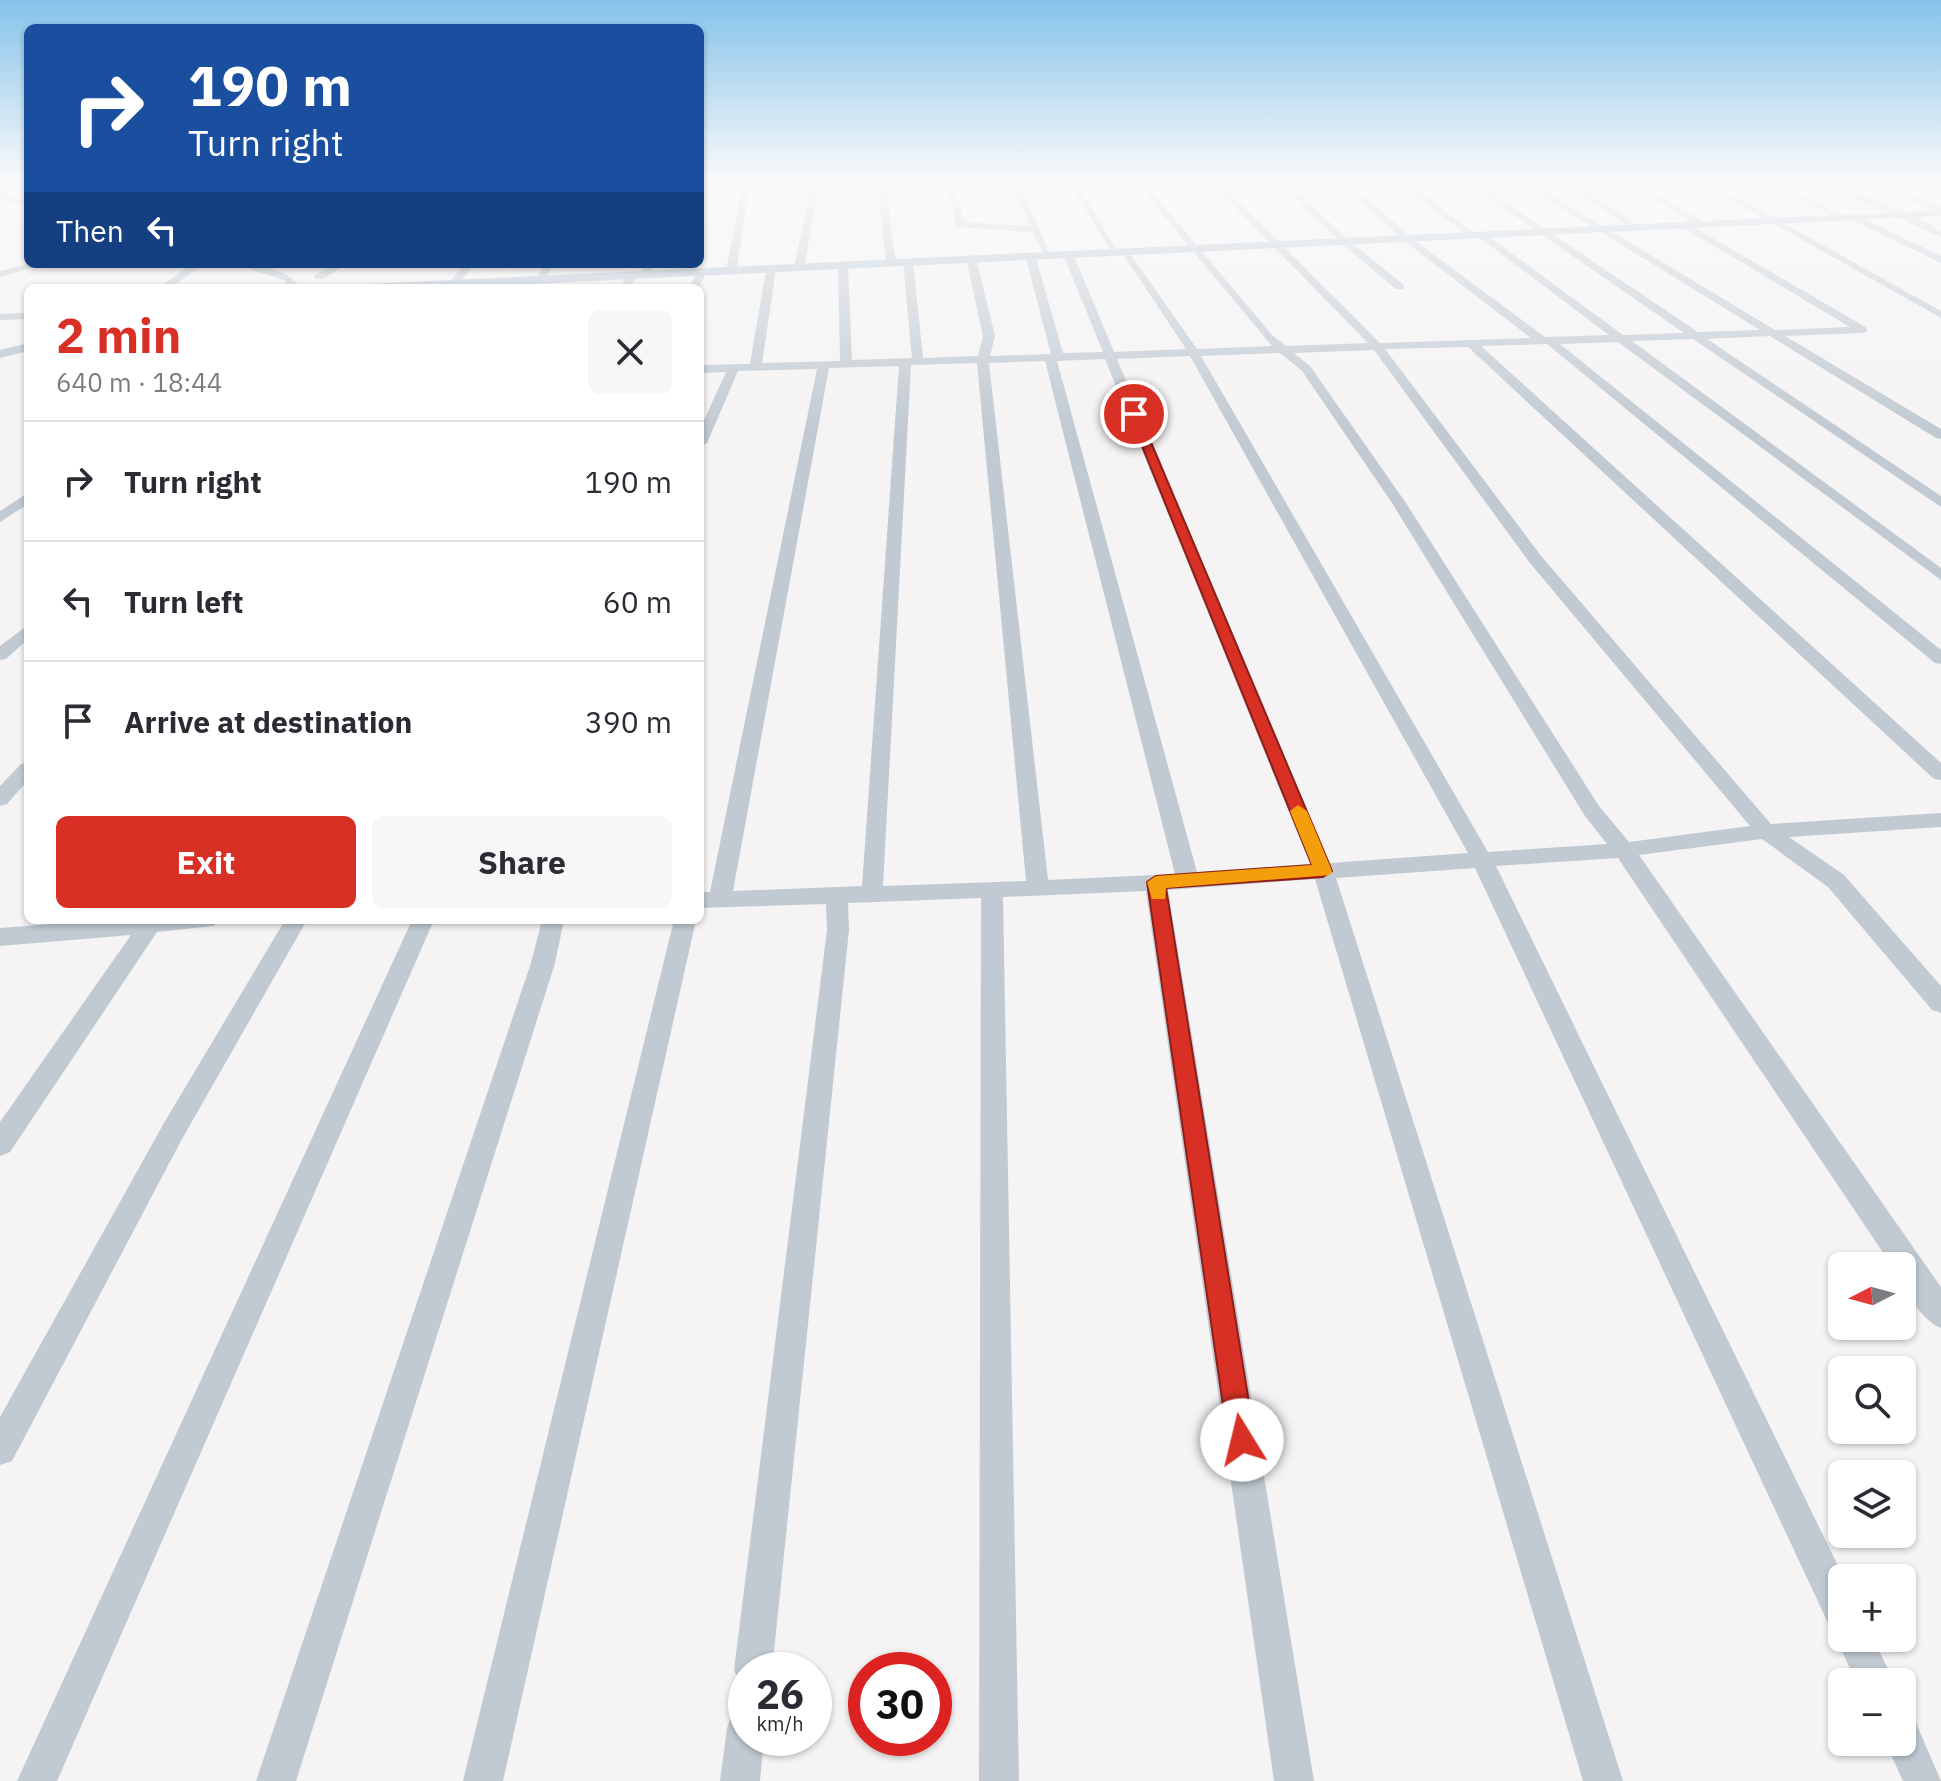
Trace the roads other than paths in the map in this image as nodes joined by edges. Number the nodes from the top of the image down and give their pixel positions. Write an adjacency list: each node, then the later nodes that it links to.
1 (733, 263): 28 (street)
2 (800, 263): 25 (street)
3 (889, 263): 18 (main road)
4 (908, 263): 58 (street)
5 (972, 263): 57 (street)
6 (1032, 263): 56 (street)
7 (1072, 263): 55 (street)
8 (1130, 263): 53 (street)
9 (1206, 263): 52 (street)
10 (1297, 263): 50 (street)
11 (1371, 263): 41 (street)
12 (1440, 263): 48 (street)
13 (1516, 263): 47 (street)
14 (1589, 263): 46 (street)
15 (1660, 263): 45 (street)
16 (1750, 263): 45 (street)
17 (1849, 263): 42 (street)
18 (843, 266): 25 (main road); 59 (street)
19 (24, 268): 30 (street)
20 (193, 268): 34 (street)
21 (254, 268): 35 (street)
22 (322, 268): 31 (street)
23 (335, 268): 31 (street)
24 (466, 268): 33 (street)
25 (799, 268): 26 (main road)
26 (771, 270): 28 (main road); 62 (street)
27 (642, 272): 29 (main road); 32 (main road)
28 (731, 272): 29 (main road)
29 (701, 273): 40 (street)
30 (0, 274)
31 (319, 277): 36 (street)
32 (532, 282): 39 (main road)
33 (454, 283): 37 (main road); 38 (main road)
34 (169, 284)
35 (293, 284)
36 (316, 284)
37 (442, 284)
38 (464, 284)
39 (493, 284)
40 (696, 284)
41 (1400, 287)
42 (1941, 315)
43 (24, 316): 44 (street)
44 (0, 317)
45 (1777, 335): 46 (street); 65 (street)
46 (1698, 337): 47 (street); 67 (street)
47 (1622, 339): 48 (street); 69 (street)
48 (1546, 341): 49 (street); 72 (street)
49 (1471, 343): 50 (street); 74 (street)
50 (1377, 346): 52 (street); 77 (street)
51 (24, 348): 54 (main road)
52 (1286, 350): 53 (street); 78 (street)
53 (1194, 353): 55 (street); 79 (street)
54 (0, 354)
55 (1110, 356): 56 (street); 80 (street)
56 (1054, 358): 57 (street); 81 (street)
57 (983, 360): 58 (street); 83 (street)
58 (911, 363): 59 (street); 85 (street)
59 (846, 366): 60 (street)
60 (823, 367): 62 (street); 87 (street)
61 (734, 368): 62 (street); 63 (street); 64 (street)
62 (755, 368)
63 (704, 369)
64 (704, 434)
65 (1941, 435)
66 (24, 500): 68 (street)
67 (1941, 503)
68 (0, 518)
69 (1941, 575)
70 (24, 634): 71 (street)
71 (0, 655)
72 (1941, 659)
73 (24, 772): 75 (street)
74 (1941, 774)
75 (0, 799)
76 (1941, 820): 77 (street)
77 (1766, 831): 78 (street); 95 (street)
78 (1624, 850): 79 (street); 97 (street)
79 (1482, 860): 80 (street); 99 (street)
80 (1323, 871): 81 (street); 109 (street)
81 (1188, 880): 82 (street)
82 (1156, 882): 83 (street); 108 (street)
83 (1038, 888): 84 (street)
84 (992, 889): 85 (street); 107 (street)
85 (872, 894): 86 (street)
86 (837, 895): 87 (street); 100 (street)
87 (710, 900)
88 (121, 924): 94 (street)
89 (150, 924): 96 (street)
90 (294, 924): 98 (street)
91 (421, 924): 103 (street)
92 (552, 924): 104 (street)
93 (684, 924): 105 (street)
94 (15, 931)
95 (1941, 1003)
96 (0, 1144)
97 (1941, 1313)
98 (0, 1449)
99 (1828, 1583)
100 (755, 1652)
101 (743, 1756): 106 (street)
102 (1911, 1756): 110 (street)
103 (37, 1781)
104 (276, 1781)
105 (483, 1781)
106 (740, 1781)
107 (999, 1781)
108 (1294, 1781)
109 (1603, 1781)
110 (1923, 1781)

